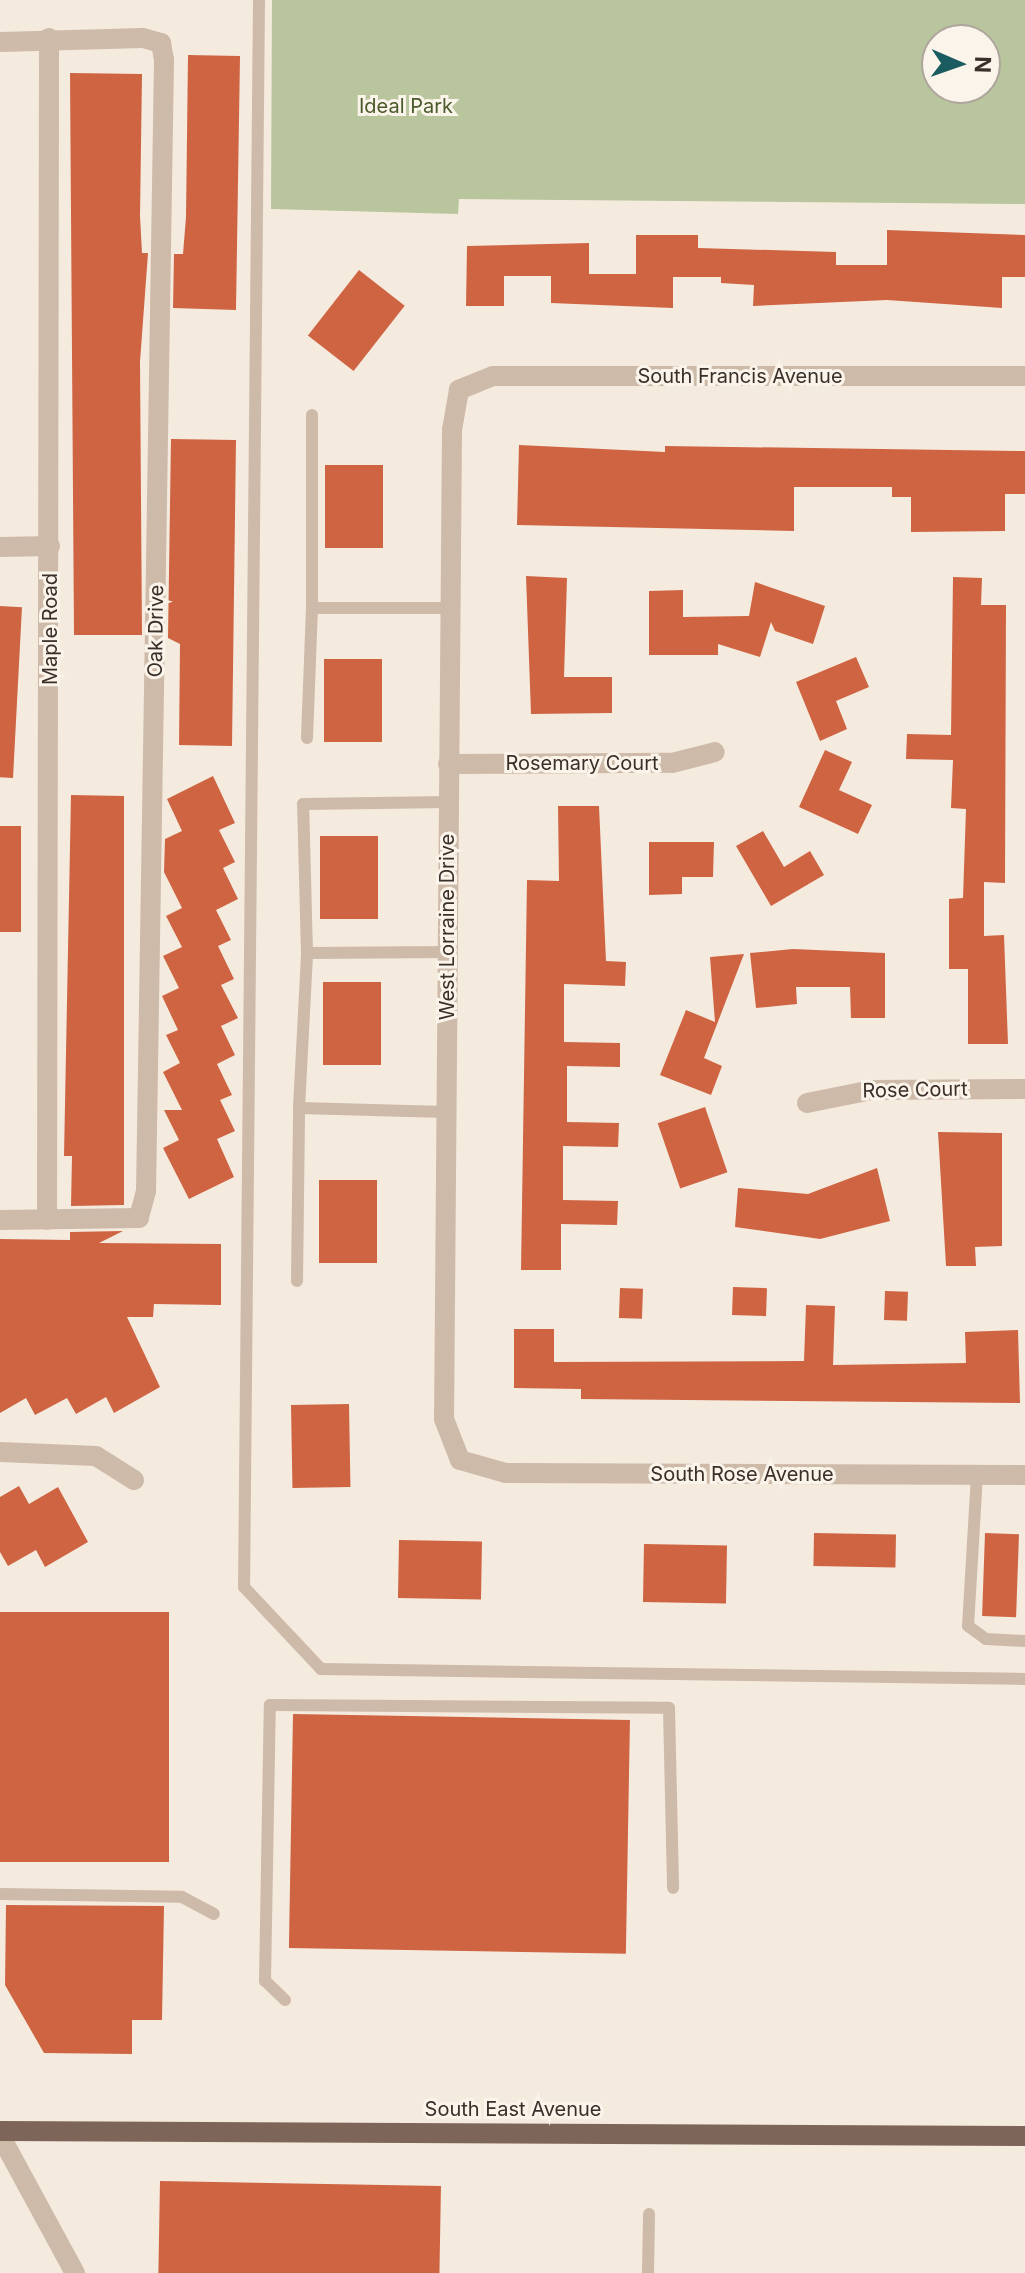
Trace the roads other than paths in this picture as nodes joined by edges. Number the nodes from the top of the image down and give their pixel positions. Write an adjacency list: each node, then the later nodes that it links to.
1 (259, 0): 30 (lane)
2 (49, 38): 3 (street); 7 (street, Maple Road); 22 (street, Oak Drive)
3 (0, 42)
4 (1025, 376): 5 (street, South Francis Avenue)
5 (459, 390): 10 (street, West Lorraine Drive)
6 (312, 415): 9 (lane)
7 (50, 546): 8 (street); 22 (street, Maple Road)
8 (0, 547)
9 (312, 608): 10 (lane); 11 (lane)
10 (450, 608): 13 (street, West Lorraine Drive)
11 (307, 738)
12 (715, 752): 13 (street, Rosemary Court)
13 (448, 764): 14 (street, West Lorraine Drive)
14 (448, 802): 15 (street, West Lorraine Drive); 16 (lane)
15 (447, 952): 16 (lane); 20 (street, West Lorraine Drive)
16 (307, 953): 19 (lane)
17 (1025, 1089): 18 (street, Rose Court)
18 (807, 1103)
19 (299, 1108): 20 (lane); 23 (lane)
20 (446, 1112): 25 (street, West Lorraine Drive)
21 (0, 1220): 22 (street)
22 (47, 1220)
23 (297, 1281)
24 (0, 1452): 28 (street)
25 (460, 1460): 26 (street, South Rose Avenue)
26 (977, 1475): 27 (street, South Rose Avenue); 29 (lane)
27 (1025, 1475)
28 (134, 1480)
29 (1025, 1641)
30 (1025, 1679)
31 (673, 1888): 34 (lane)
32 (0, 1894): 33 (lane)
33 (214, 1914)
34 (285, 2000)
35 (0, 2133): 36 (main road, South East Avenue); 38 (street)
36 (1025, 2136)
37 (649, 2214): 39 (lane)
38 (75, 2273)
39 (648, 2273)

